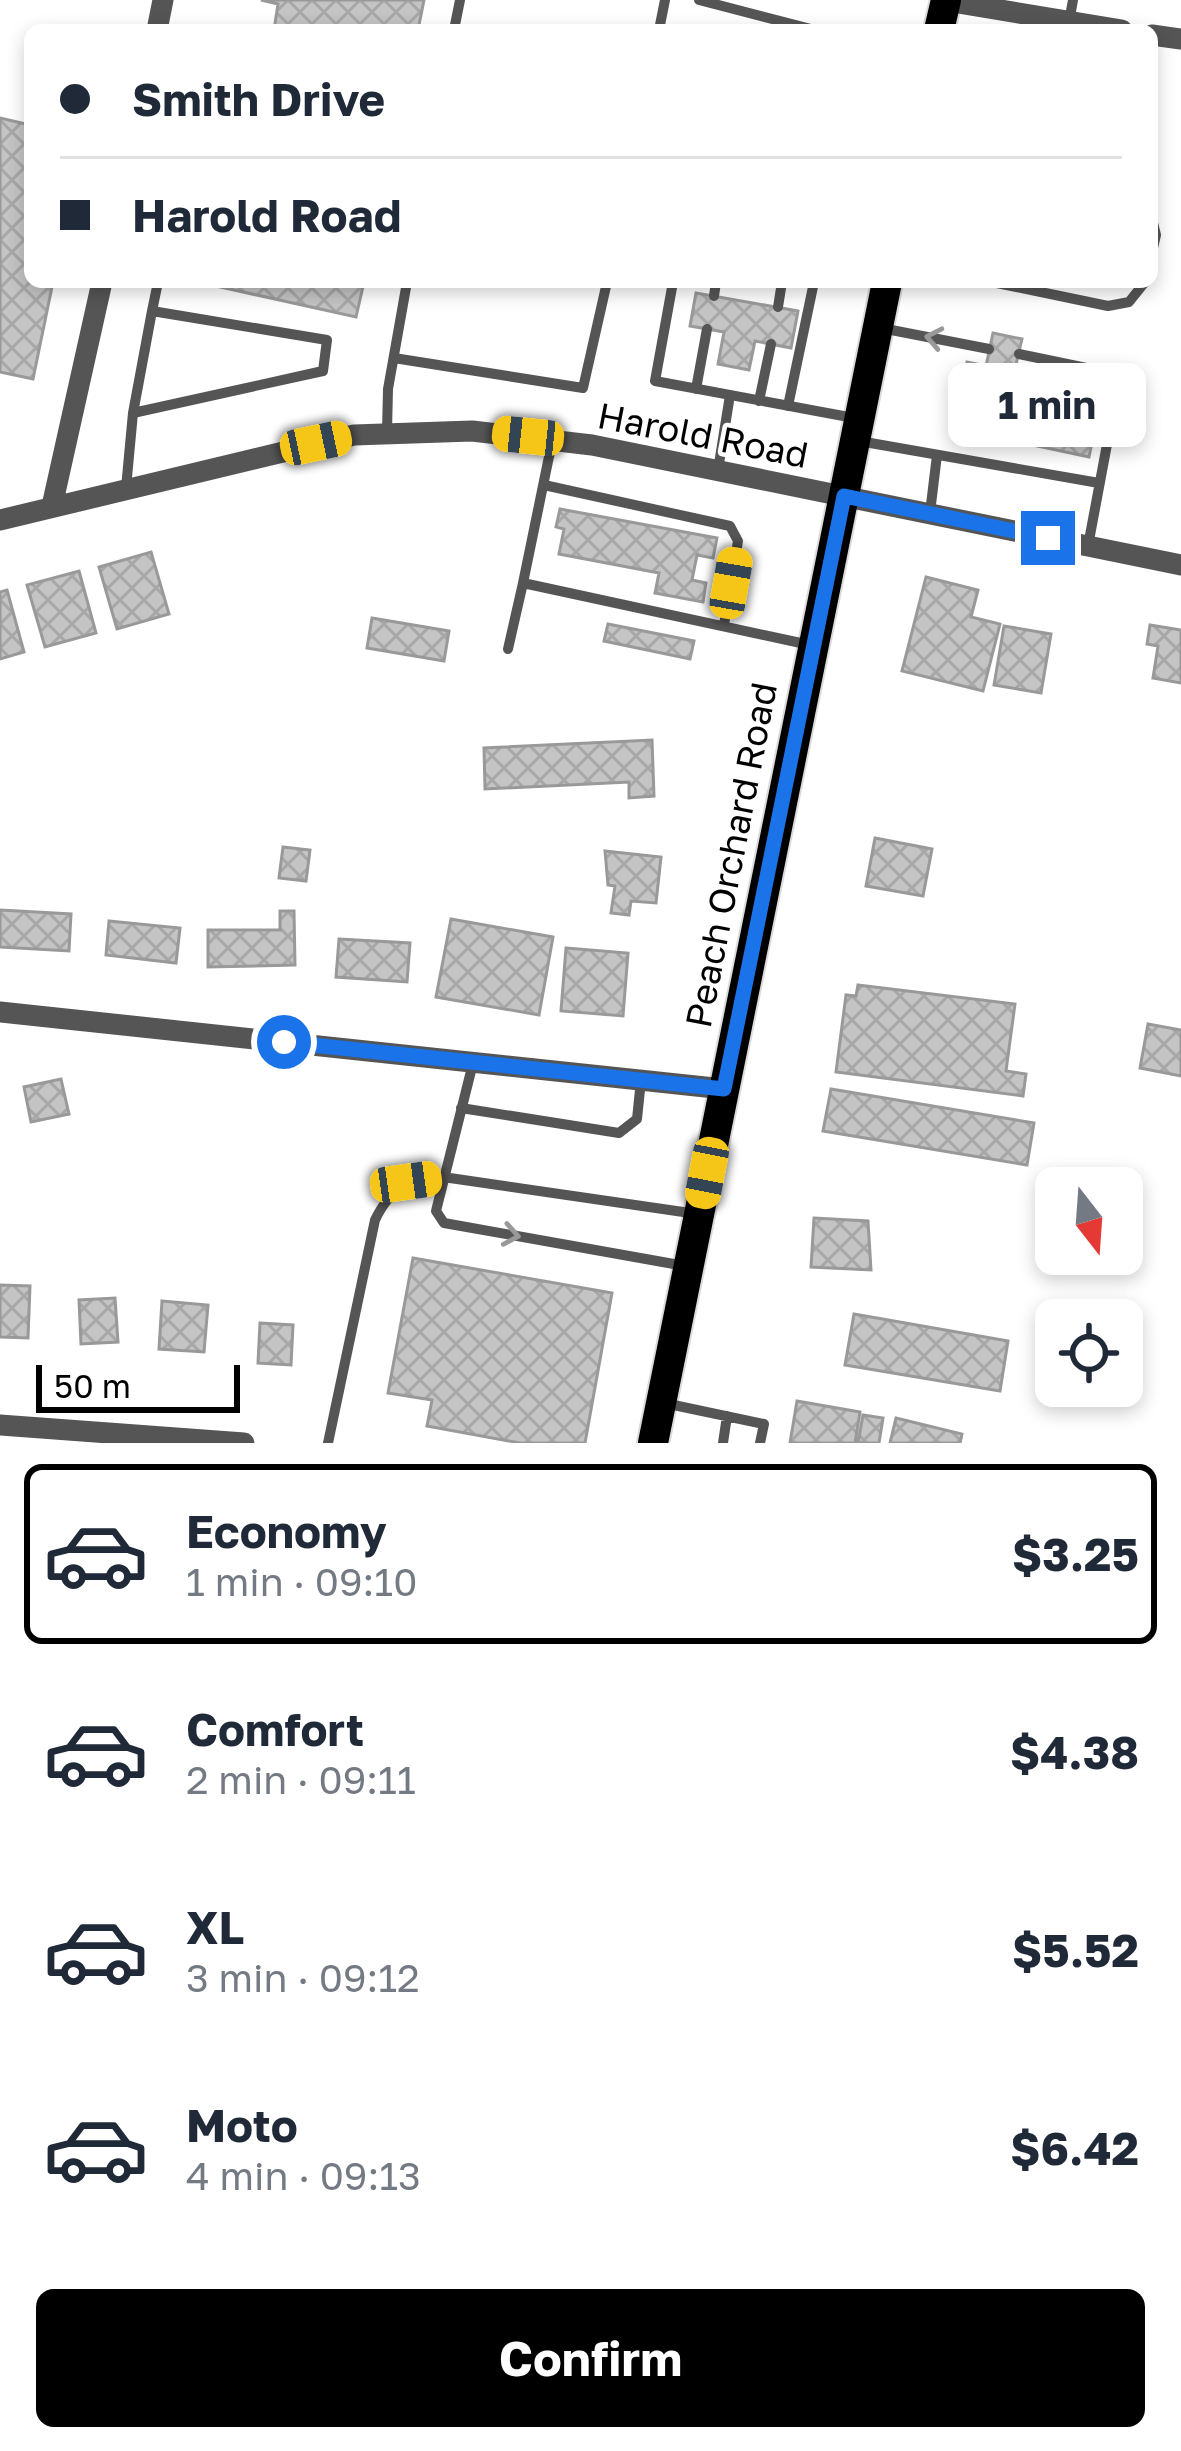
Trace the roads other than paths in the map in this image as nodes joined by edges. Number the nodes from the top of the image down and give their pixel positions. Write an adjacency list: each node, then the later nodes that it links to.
1 (699, 0): 4 (lane)
2 (944, 0): 3 (street)
3 (1071, 11): 5 (street)
4 (792, 24)
5 (1106, 24)
6 (100, 288): 40 (street)
7 (157, 288): 19 (lane)
8 (406, 288): 25 (lane)
9 (607, 288): 25 (lane)
10 (672, 288): 26 (lane)
11 (715, 288): 17 (lane)
12 (781, 288): 18 (lane)
13 (813, 288): 29 (lane)
14 (886, 288): 20 (main road, Peach Orchard Road)
15 (1021, 288): 16 (lane)
16 (1140, 288)
17 (714, 296)
18 (778, 307)
19 (152, 311): 30 (lane); 30 (lane)
20 (878, 327): 23 (lane, one-way to 20); 31 (main road, Peach Orchard Road)
21 (707, 329): 26 (lane)
22 (771, 344): 28 (lane)
23 (989, 349)
24 (1018, 354): 36 (lane)
25 (394, 358): 32 (lane)
26 (696, 389): 27 (lane)
27 (730, 395): 28 (lane); 35 (lane)
28 (759, 401): 29 (lane)
29 (788, 406): 31 (lane)
30 (133, 413): 38 (lane)
31 (857, 430): 34 (lane); 39 (main road, Peach Orchard Road)
32 (387, 433): 33 (street, Harold Road); 38 (street, Harold Road)
33 (552, 440): 35 (street, Harold Road); 37 (lane)
34 (938, 455): 36 (lane); 41 (lane)
35 (718, 470): 39 (street, Harold Road)
36 (1099, 483): 43 (lane)
37 (544, 485): 45 (lane); 46 (lane)
38 (126, 488): 40 (street, Harold Road)
39 (844, 496): 41 (street, Harold Road); 47 (main road, Peach Orchard Road)
40 (52, 506): 42 (street, Harold Road)
41 (930, 513): 43 (street, Harold Road)
42 (0, 520)
43 (1088, 546): 44 (street, Harold Road)
44 (1181, 565)
45 (523, 583): 46 (lane); 48 (lane)
46 (724, 625): 47 (lane)
47 (813, 646): 52 (main road, Peach Orchard Road)
48 (508, 649)
49 (0, 1012): 50 (street)
50 (473, 1063): 51 (street); 53 (lane)
51 (641, 1080): 52 (street); 53 (lane)
52 (724, 1089): 55 (main road, Peach Orchard Road)
53 (461, 1108): 54 (lane)
54 (443, 1177): 55 (lane); 56 (lane, one-way to 56); 61 (lane)
55 (699, 1214): 56 (main road, Peach Orchard Road)
56 (688, 1266): 57 (main road, Peach Orchard Road)
57 (661, 1402): 58 (lane); 62 (main road, Peach Orchard Road)
58 (727, 1416): 63 (lane); 64 (lane)
59 (0, 1425): 60 (street)
60 (244, 1443)
61 (328, 1443)
62 (653, 1443)
63 (723, 1443)
64 (760, 1443)

